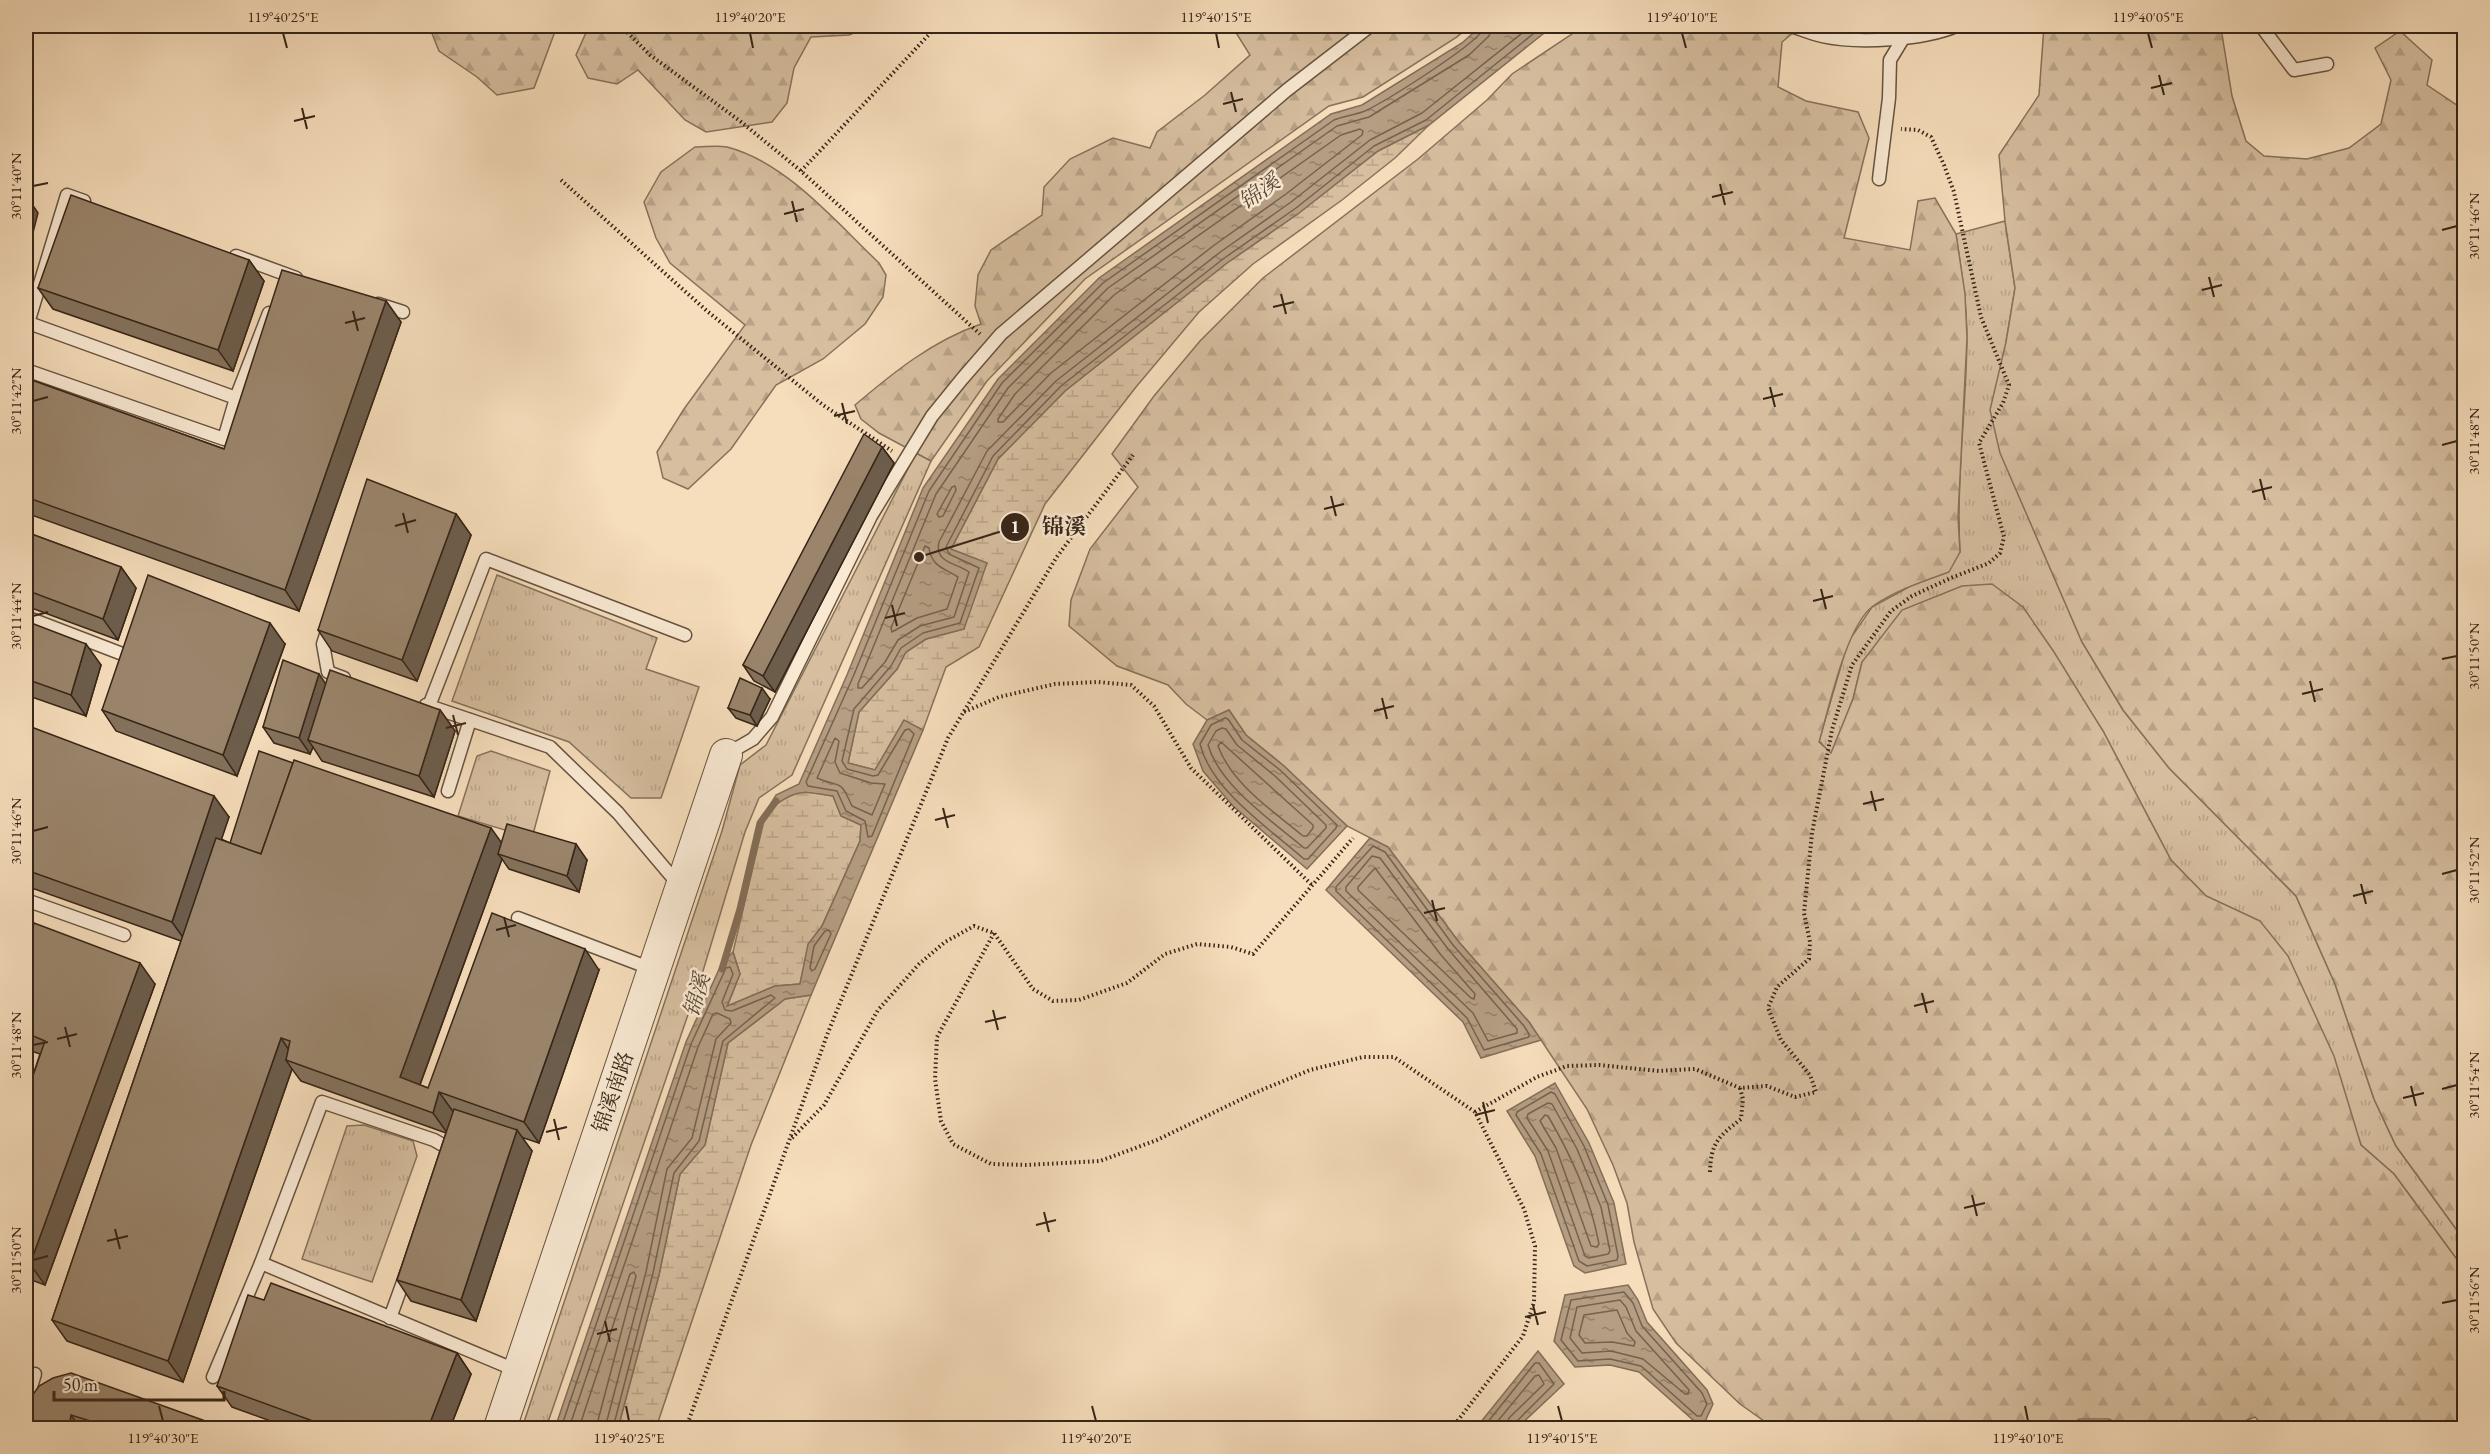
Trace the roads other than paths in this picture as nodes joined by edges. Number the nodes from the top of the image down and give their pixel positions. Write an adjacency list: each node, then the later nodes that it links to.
1 (1370, 26): 23 (lane)
2 (1791, 26): 5 (lane)
3 (1956, 26): 5 (lane)
4 (2261, 26): 6 (lane)
5 (1904, 37): 7 (lane)
6 (2327, 64)
7 (1879, 179)
8 (100, 207): 14 (lane)
9 (219, 250): 10 (lane)
10 (306, 281)
11 (370, 302): 13 (lane)
12 (272, 305): 16 (lane)
13 (403, 312)
14 (27, 323): 16 (lane)
15 (26, 370): 16 (lane)
16 (236, 398)
17 (333, 611): 21 (lane)
18 (26, 617): 20 (lane)
19 (685, 635): 22 (lane)
20 (125, 655)
21 (361, 683)
22 (470, 720): 24 (lane); 25 (lane)
23 (726, 755): 25 (street, 锦溪南路)
24 (448, 791)
25 (681, 888): 29 (street, 锦溪南路)
26 (26, 900): 28 (lane)
27 (518, 918): 29 (lane)
28 (124, 935)
29 (654, 970): 34 (street, 锦溪南路)
30 (441, 1171): 32 (lane)
31 (410, 1261): 33 (lane)
32 (261, 1263): 33 (lane); 36 (lane)
33 (390, 1318): 34 (lane)
34 (519, 1372): 38 (street, 锦溪南路)
35 (35, 1374): 37 (lane)
36 (213, 1377)
37 (26, 1403)
38 (500, 1428)

